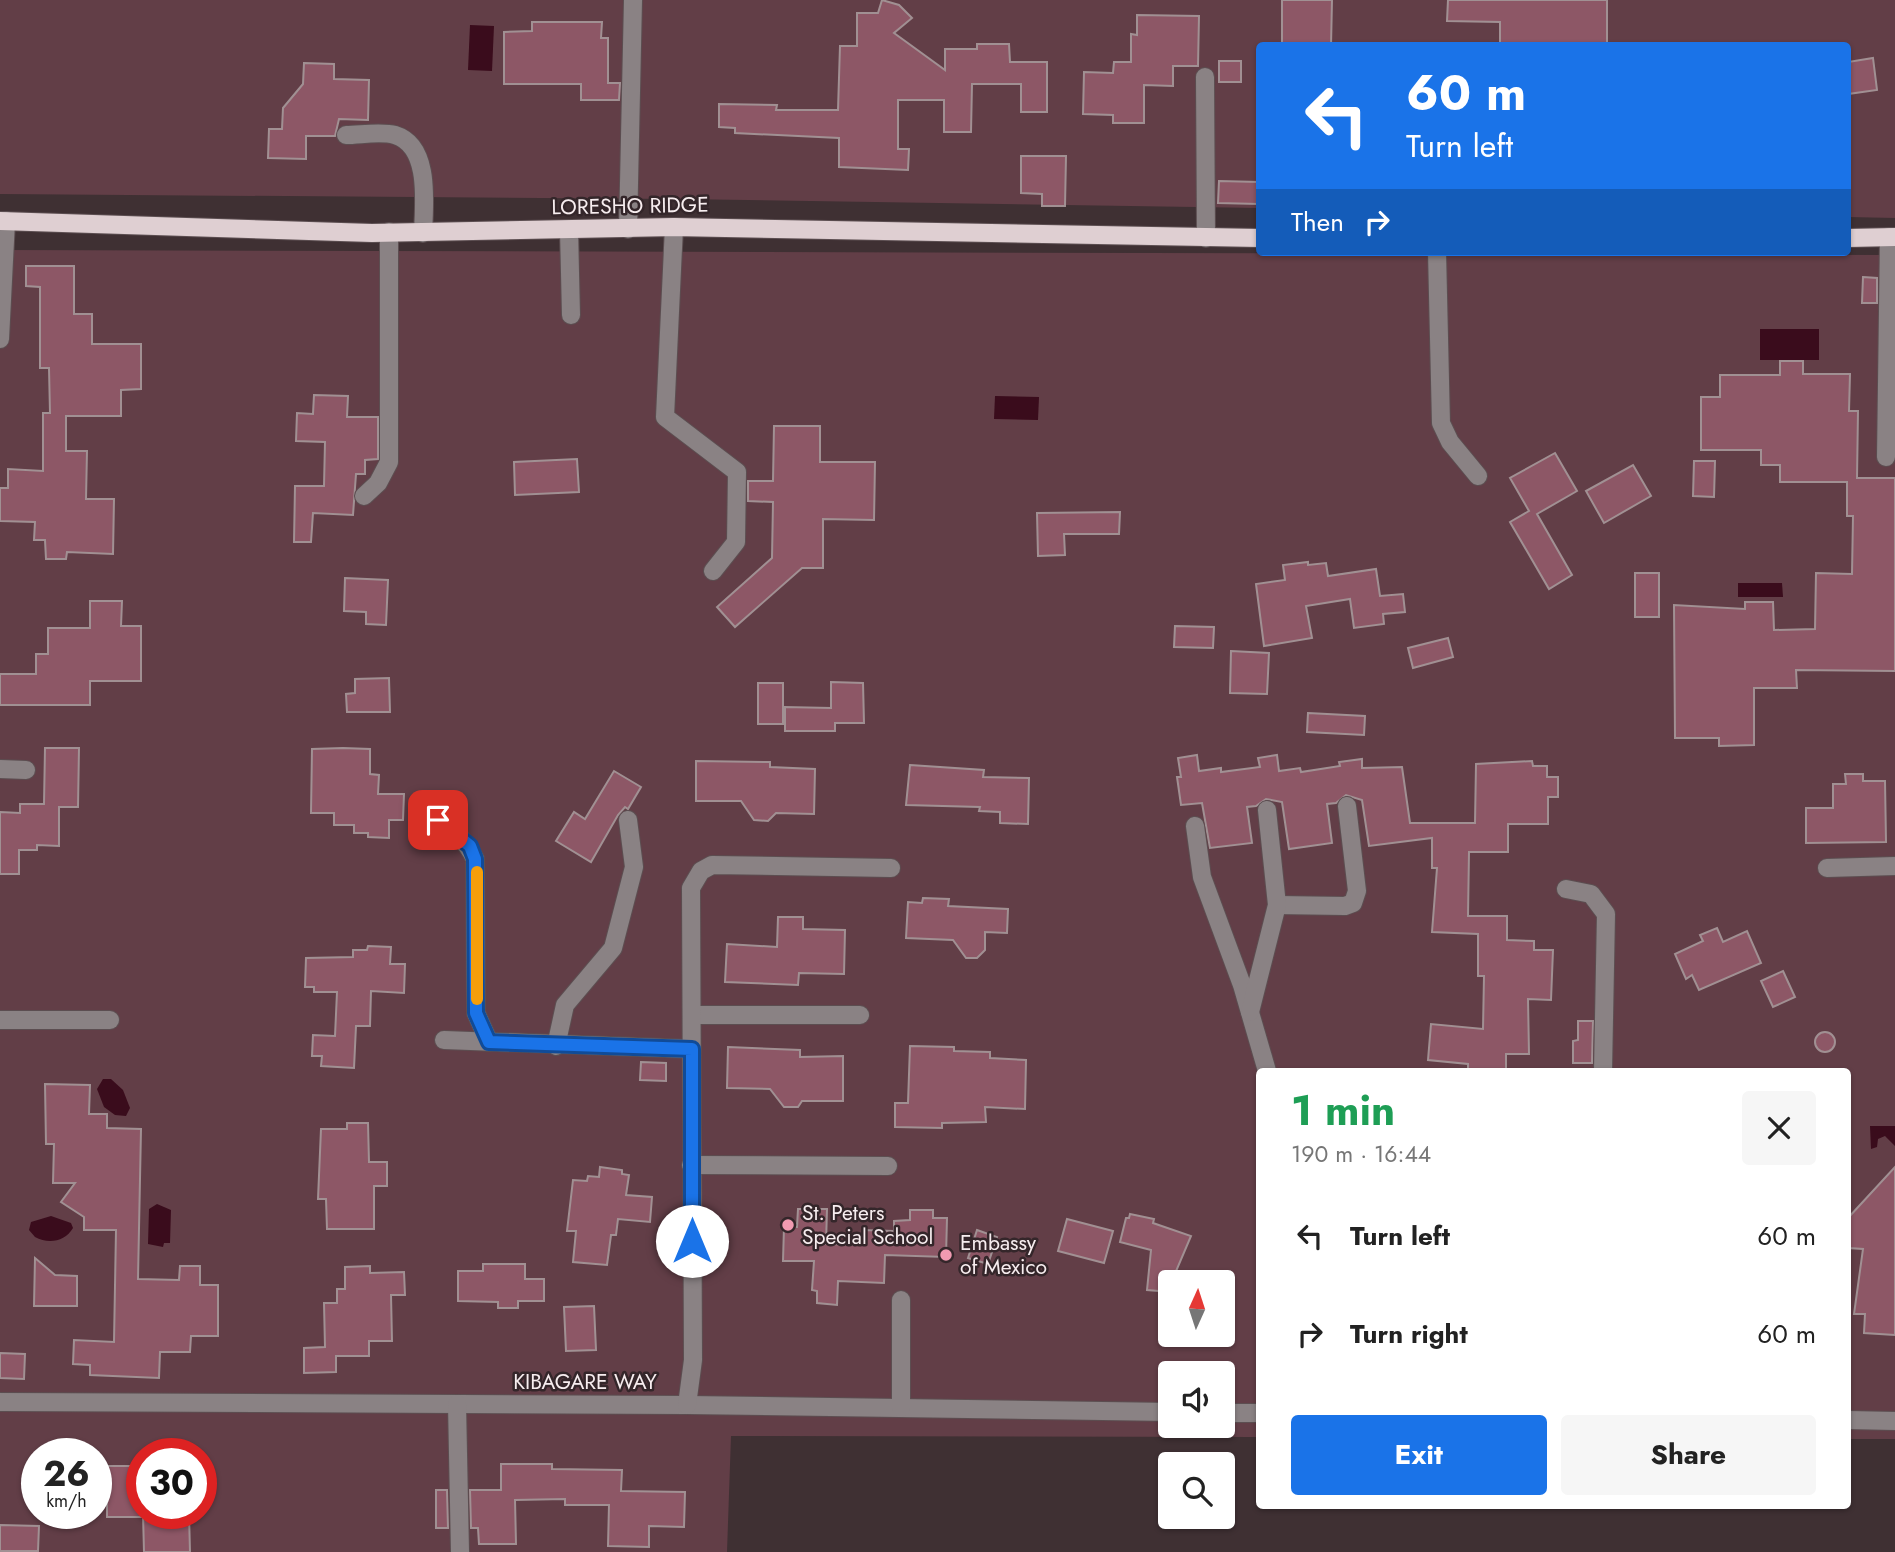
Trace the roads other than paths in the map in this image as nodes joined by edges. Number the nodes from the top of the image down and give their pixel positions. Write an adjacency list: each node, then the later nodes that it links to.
1 (633, 0): 6 (street)
2 (1205, 77): 11 (street)
3 (346, 135): 9 (street)
4 (3, 221): 8 (main road, LORESHO RIDGE); 16 (street)
5 (674, 227): 6 (main road, LORESHO RIDGE); 11 (main road, LORESHO RIDGE); 20 (street)
6 (628, 229): 7 (main road, LORESHO RIDGE)
7 (569, 230): 9 (main road, LORESHO RIDGE); 15 (street)
8 (389, 232): 9 (main road, LORESHO RIDGE); 19 (street)
9 (424, 233)
10 (1892, 237): 13 (main road); 17 (street)
11 (1206, 238): 12 (main road, LORESHO RIDGE)
12 (1256, 238)
13 (1851, 238)
14 (1437, 256): 18 (street)
15 (571, 315)
16 (0, 339)
17 (1886, 457)
18 (1478, 476)
19 (364, 496)
20 (713, 571)
21 (0, 769): 22 (street)
22 (26, 769)
23 (1347, 806): 32 (street)
24 (420, 807): 39 (street)
25 (1267, 810): 32 (street)
26 (628, 820): 40 (street)
27 (1195, 826): 33 (street)
28 (1895, 866): 30 (street)
29 (891, 868): 34 (street)
30 (1828, 868)
31 (1566, 889): 43 (street)
32 (1277, 905): 33 (street)
33 (1250, 1012): 42 (street)
34 (692, 1015): 35 (street); 41 (street)
35 (860, 1015)
36 (0, 1020): 37 (street)
37 (110, 1020)
38 (444, 1040): 39 (street)
39 (489, 1042): 40 (street)
40 (556, 1046): 41 (street)
41 (692, 1049): 44 (street)
42 (1266, 1068)
43 (1603, 1068)
44 (691, 1165): 45 (street); 49 (street)
45 (888, 1166)
46 (901, 1300): 50 (street)
47 (0, 1402): 48 (street, KIBAGARE WAY)
48 (457, 1404): 49 (street, KIBAGARE WAY); 56 (street)
49 (687, 1405): 50 (street, KIBAGARE WAY)
50 (901, 1408): 51 (street, KIBAGARE WAY)
51 (1158, 1412)
52 (1235, 1413): 53 (street)
53 (1256, 1413)
54 (1851, 1420): 55 (street)
55 (1895, 1422)
56 (460, 1552)

